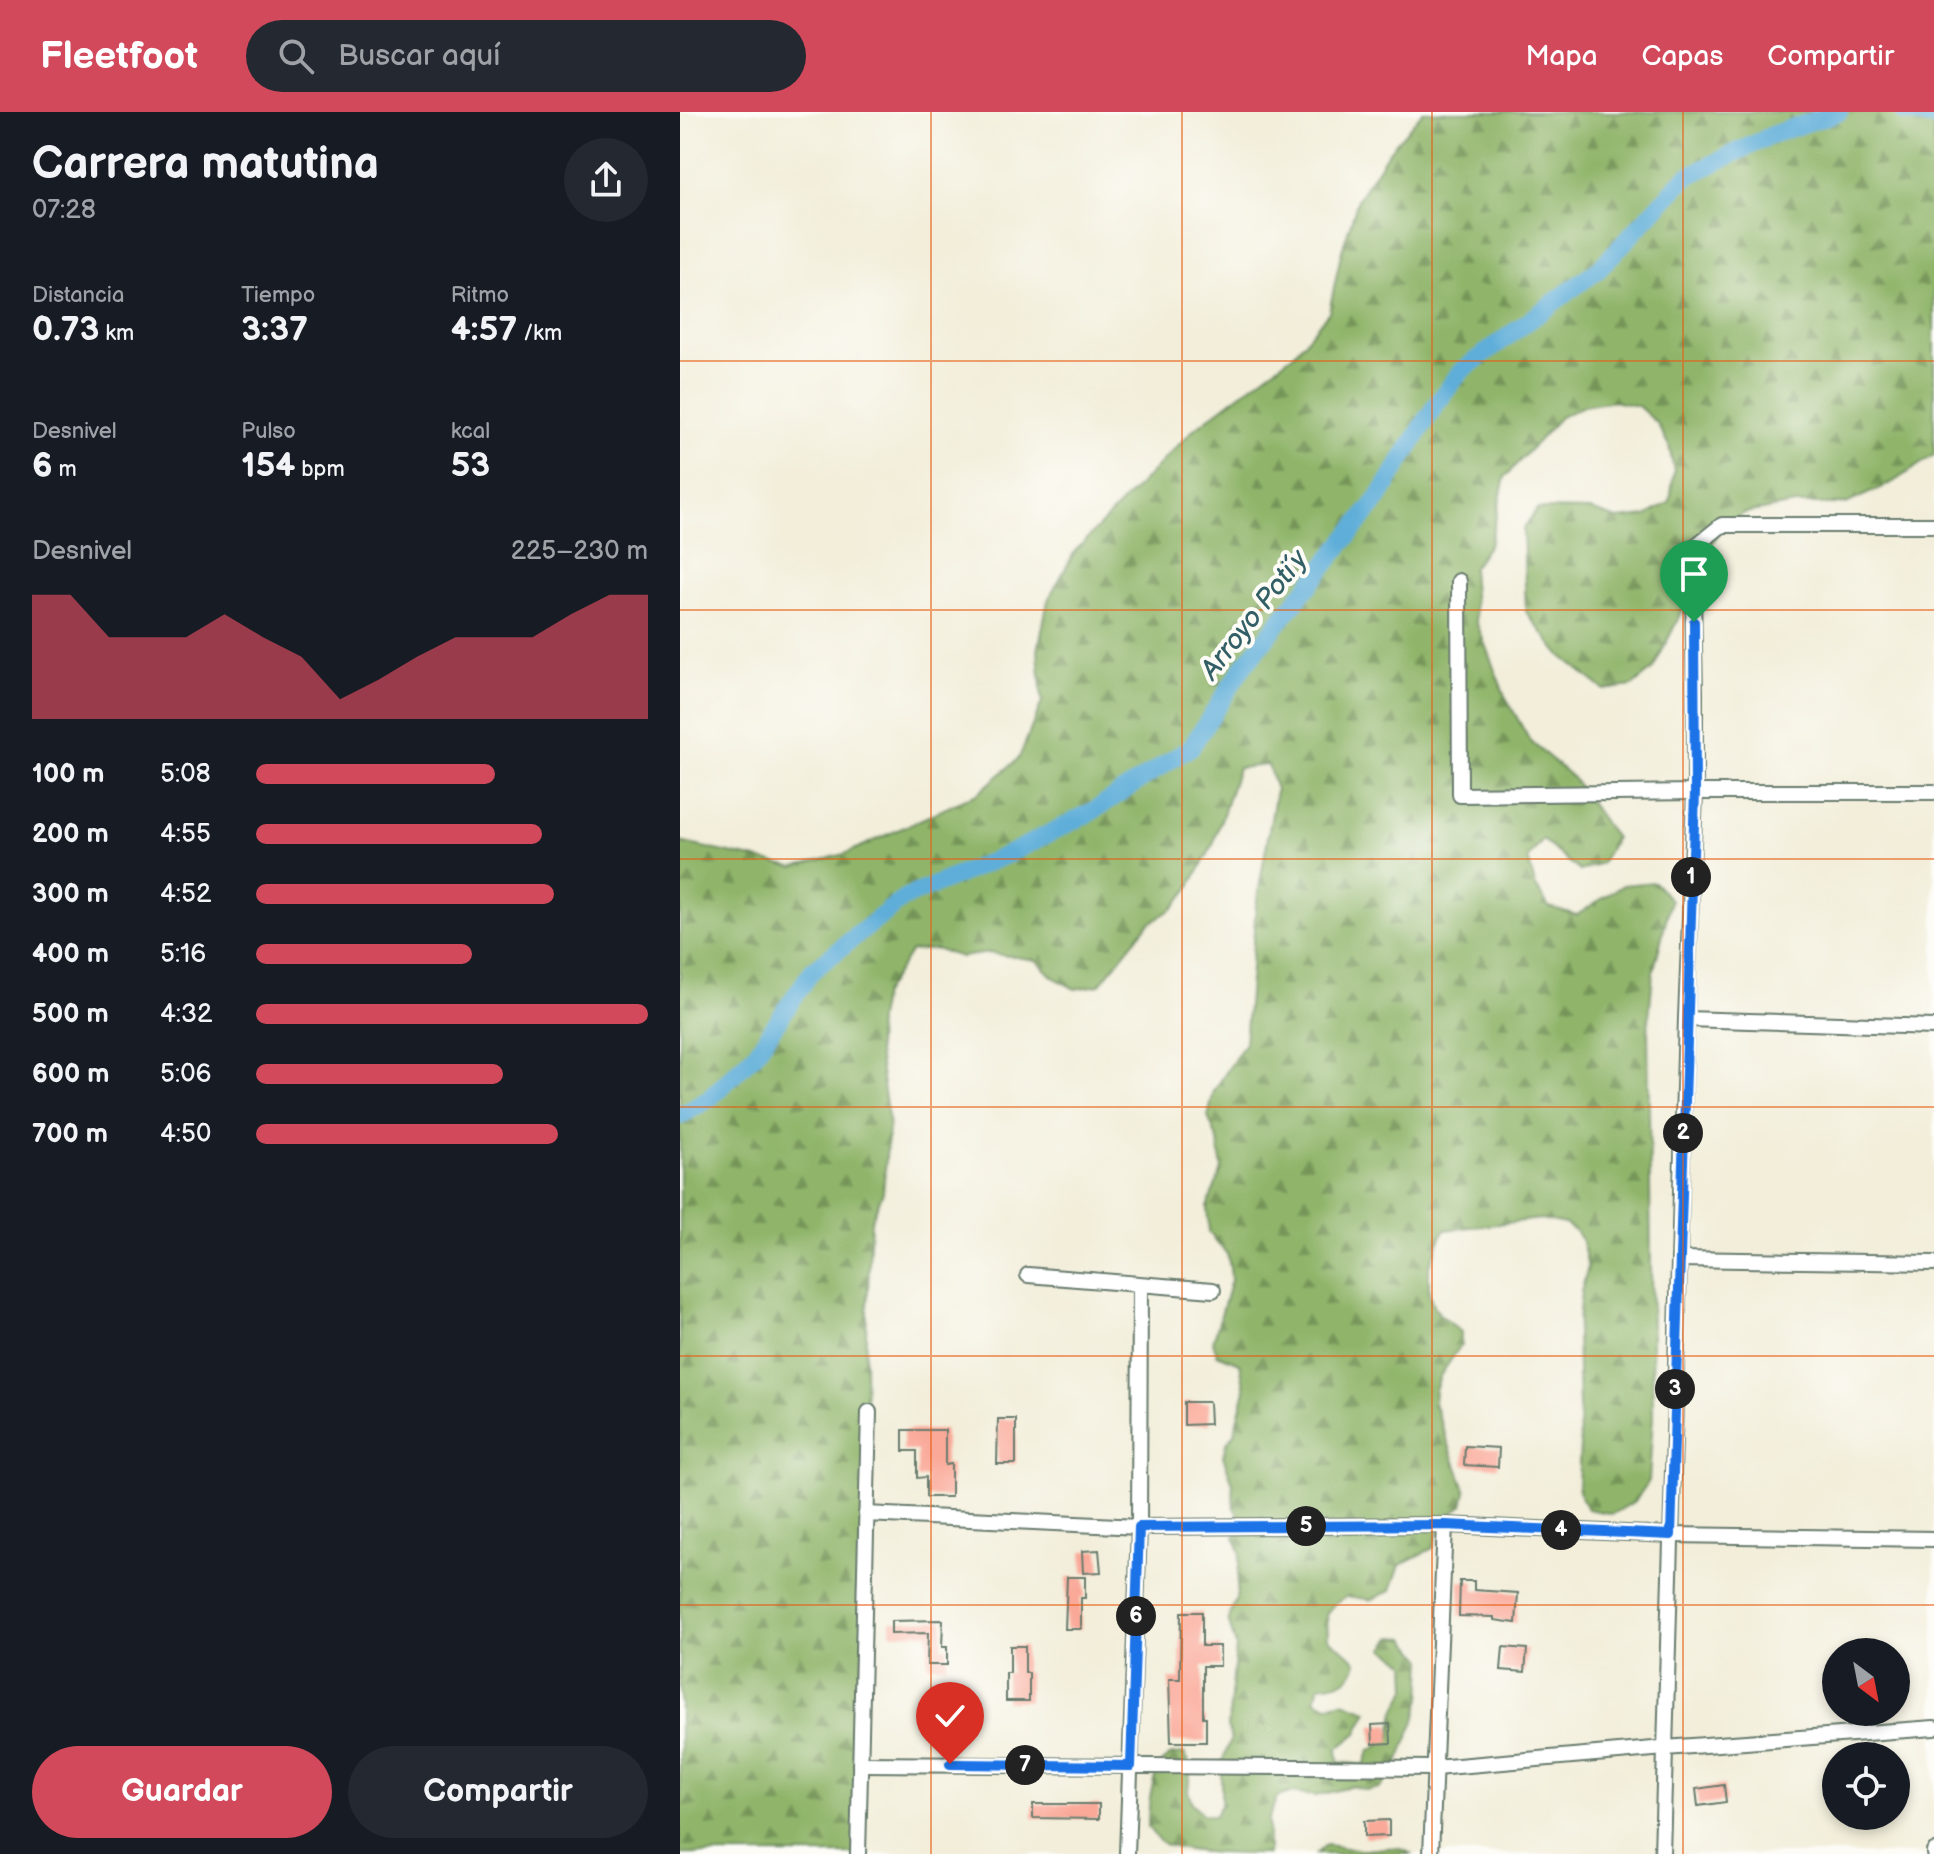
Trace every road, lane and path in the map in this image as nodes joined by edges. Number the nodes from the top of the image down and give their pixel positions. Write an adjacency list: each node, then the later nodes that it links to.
1 (1934, 525): 3 (street)
2 (1459, 581): 3 (street)
3 (1695, 792): 4 (street); 5 (street)
4 (1934, 792)
5 (1686, 1019): 6 (street); 7 (street)
6 (1934, 1027)
7 (1679, 1259): 8 (street); 16 (street)
8 (1934, 1263)
9 (1028, 1275): 10 (street)
10 (1140, 1285): 11 (street); 15 (street)
11 (1213, 1290)
12 (869, 1412): 13 (street)
13 (866, 1514): 15 (street); 20 (street)
14 (1445, 1525): 15 (street); 16 (street); 22 (street)
15 (1139, 1527): 21 (street)
16 (1671, 1535): 17 (street); 19 (street)
17 (1934, 1539)
18 (1934, 1728): 19 (street)
19 (1665, 1748): 22 (street); 26 (street)
20 (860, 1764): 21 (street); 23 (street)
21 (1131, 1766): 22 (street); 24 (street)
22 (1435, 1768): 25 (street)
23 (858, 1854)
24 (1127, 1854)
25 (1431, 1854)
26 (1662, 1854)

